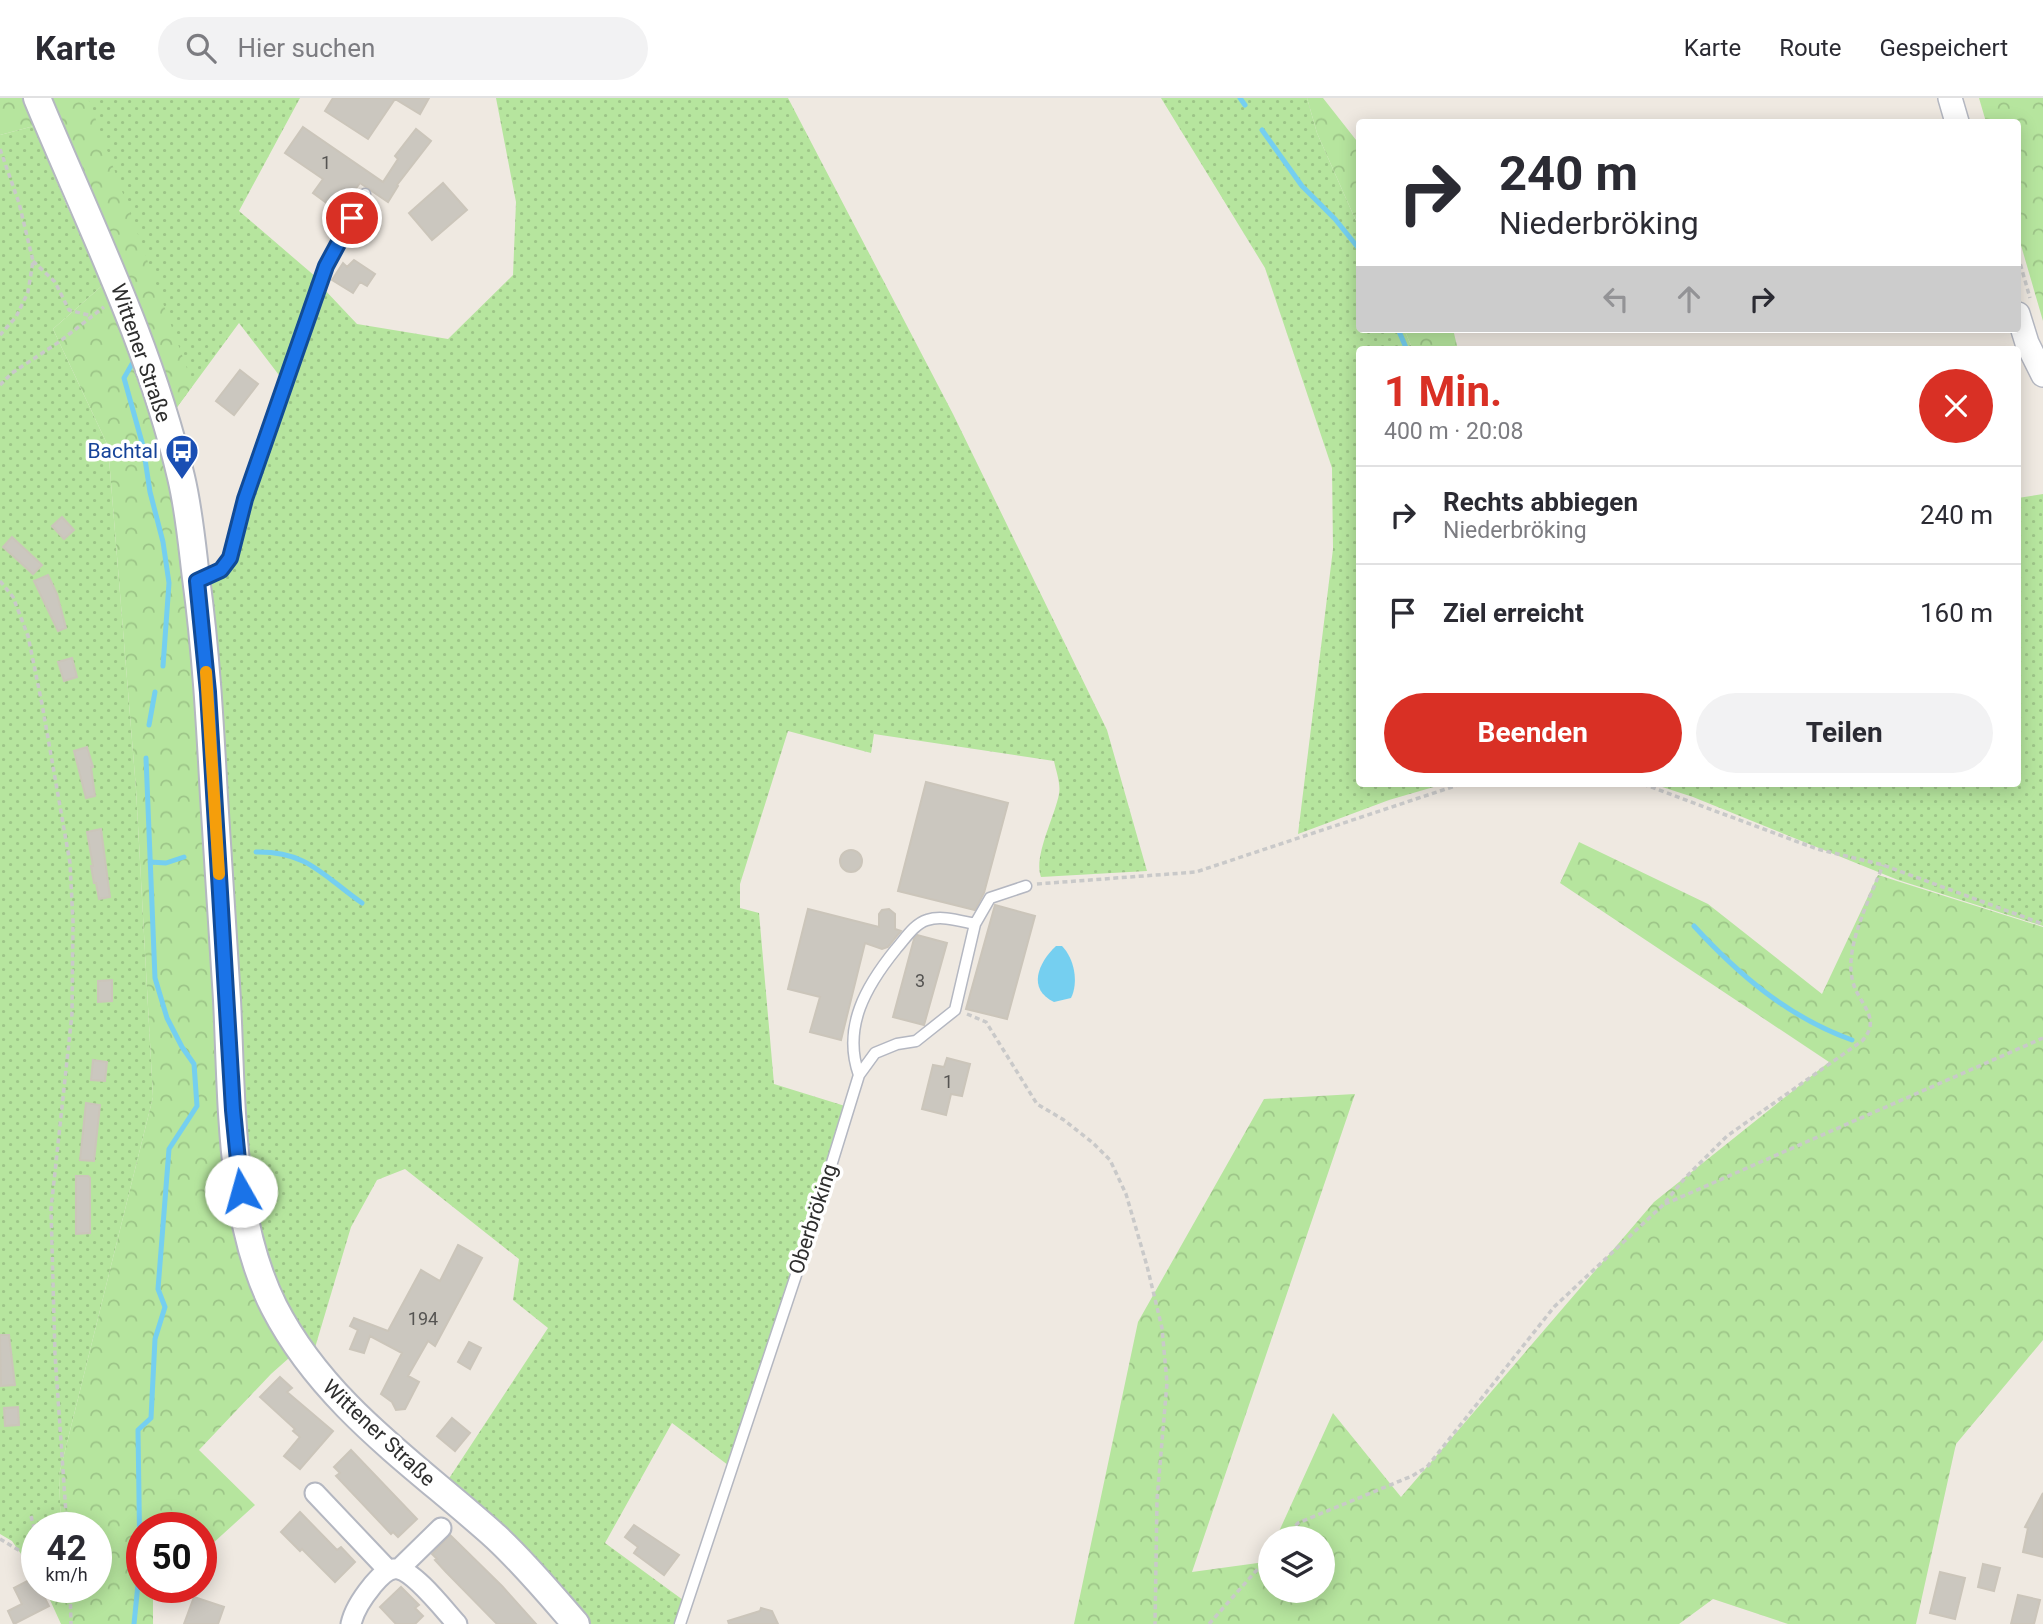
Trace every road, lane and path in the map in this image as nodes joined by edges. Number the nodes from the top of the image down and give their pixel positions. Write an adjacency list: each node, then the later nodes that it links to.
1 (37, 98): 7 (main road, Wittener Straße)
2 (1950, 98): 3 (street)
3 (1956, 119)
4 (0, 149): 6 (path)
5 (365, 194): 14 (lane)
6 (33, 261): 8 (path); 10 (path)
7 (122, 295): 8 (path); 14 (main road, Wittener Straße)
8 (92, 316): 12 (path)
9 (2021, 324): 11 (street)
10 (0, 335)
11 (2043, 375)
12 (0, 385)
13 (0, 581): 26 (path)
14 (197, 581): 37 (main road, Wittener Straße)
15 (1452, 787): 18 (path)
16 (1651, 787): 17 (path)
17 (1883, 864): 20 (path); 24 (path)
18 (1026, 886): 19 (lane)
19 (975, 924): 21 (lane); 23 (lane)
20 (2043, 924)
21 (955, 1010): 23 (lane, Oberbröking); 39 (path)
22 (2043, 1038): 24 (path)
23 (859, 1076): 38 (lane, Oberbröking)
24 (1663, 1205): 27 (path)
25 (315, 1493): 31 (street)
26 (66, 1512)
27 (1295, 1526)
28 (441, 1528): 31 (street)
29 (0, 1539): 30 (path)
30 (21, 1551)
31 (393, 1569): 35 (street); 36 (street)
32 (1258, 1569): 40 (path)
33 (70, 1603): 34 (path)
34 (71, 1624)
35 (351, 1624)
36 (457, 1624)
37 (576, 1624)
38 (680, 1624)
39 (1155, 1624)
40 (1209, 1624)

